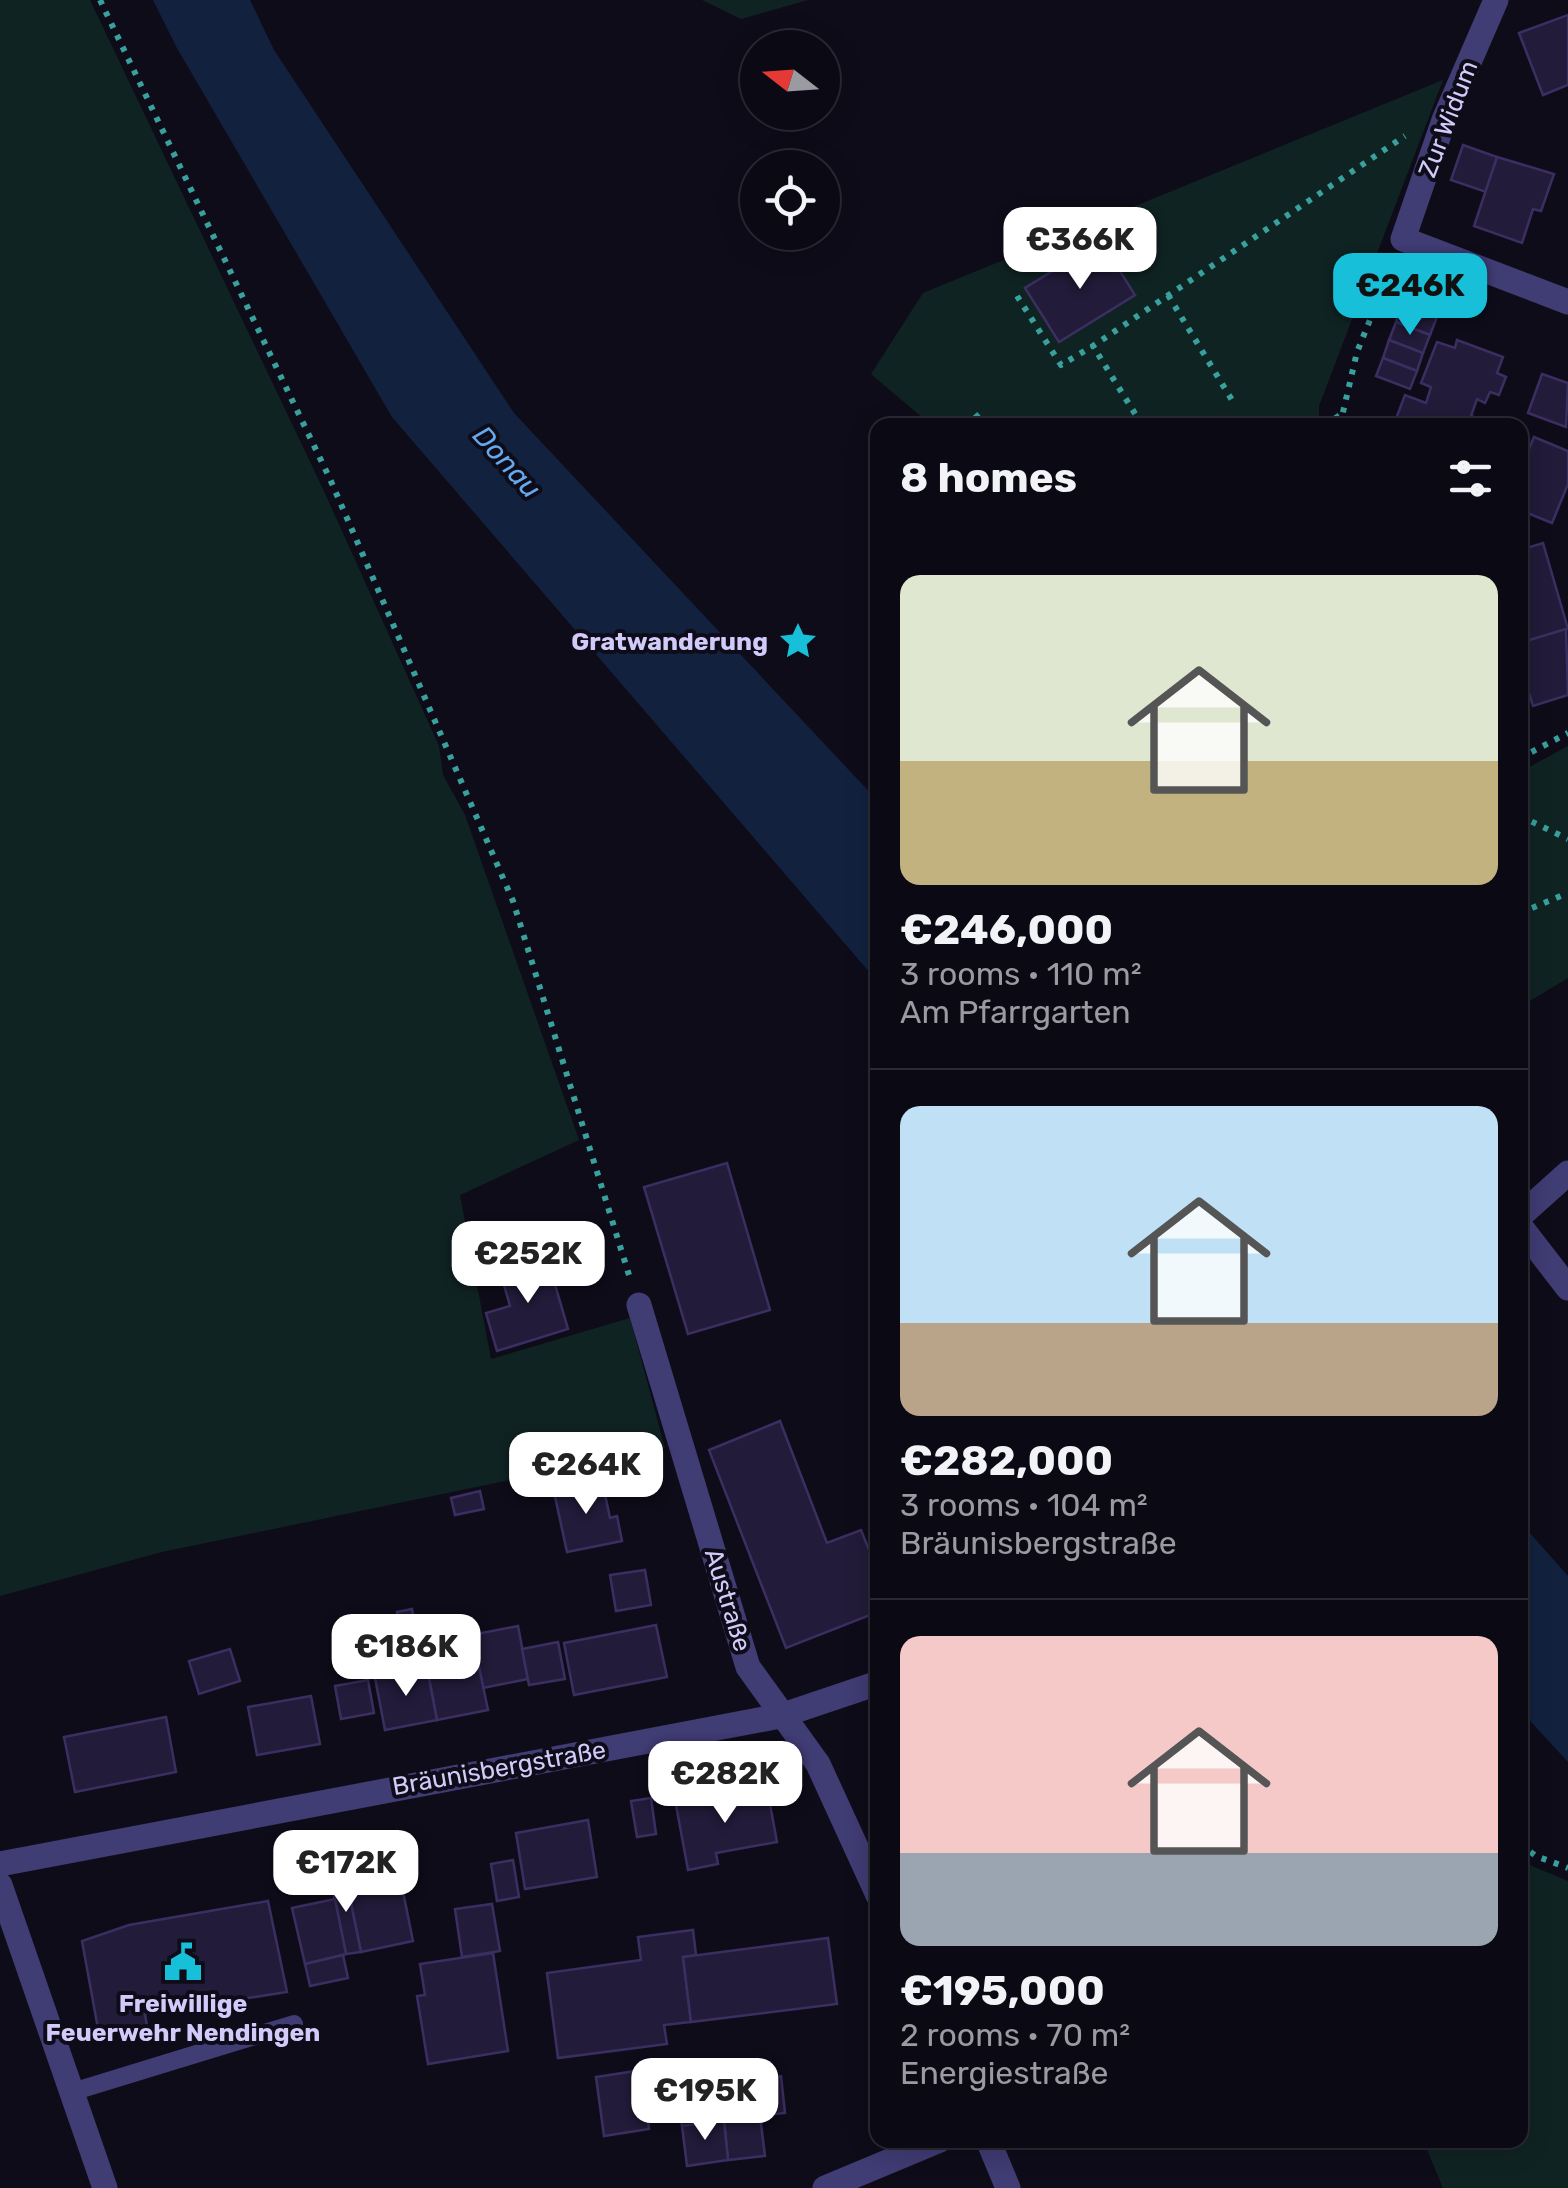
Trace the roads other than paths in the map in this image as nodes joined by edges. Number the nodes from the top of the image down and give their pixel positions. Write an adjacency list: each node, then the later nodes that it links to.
1 (1496, 0): 2 (street, Zur Widum)
2 (1568, 302)
3 (1568, 1173): 4 (street)
4 (1528, 1209)
5 (1528, 1236): 6 (street)
6 (1568, 1288)
7 (638, 1305): 9 (street, Austraße)
8 (870, 1686): 9 (street, Bräunisbergstraße)
9 (780, 1716): 10 (street, Bräunisbergstraße); 11 (street, Austraße)
10 (0, 1864)
11 (870, 1878)
12 (0, 1884): 14 (street)
13 (294, 2024): 14 (lane)
14 (72, 2092): 17 (street)
15 (921, 2148): 18 (street)
16 (991, 2148): 19 (street)
17 (105, 2188)
18 (825, 2188)
19 (1008, 2188)

